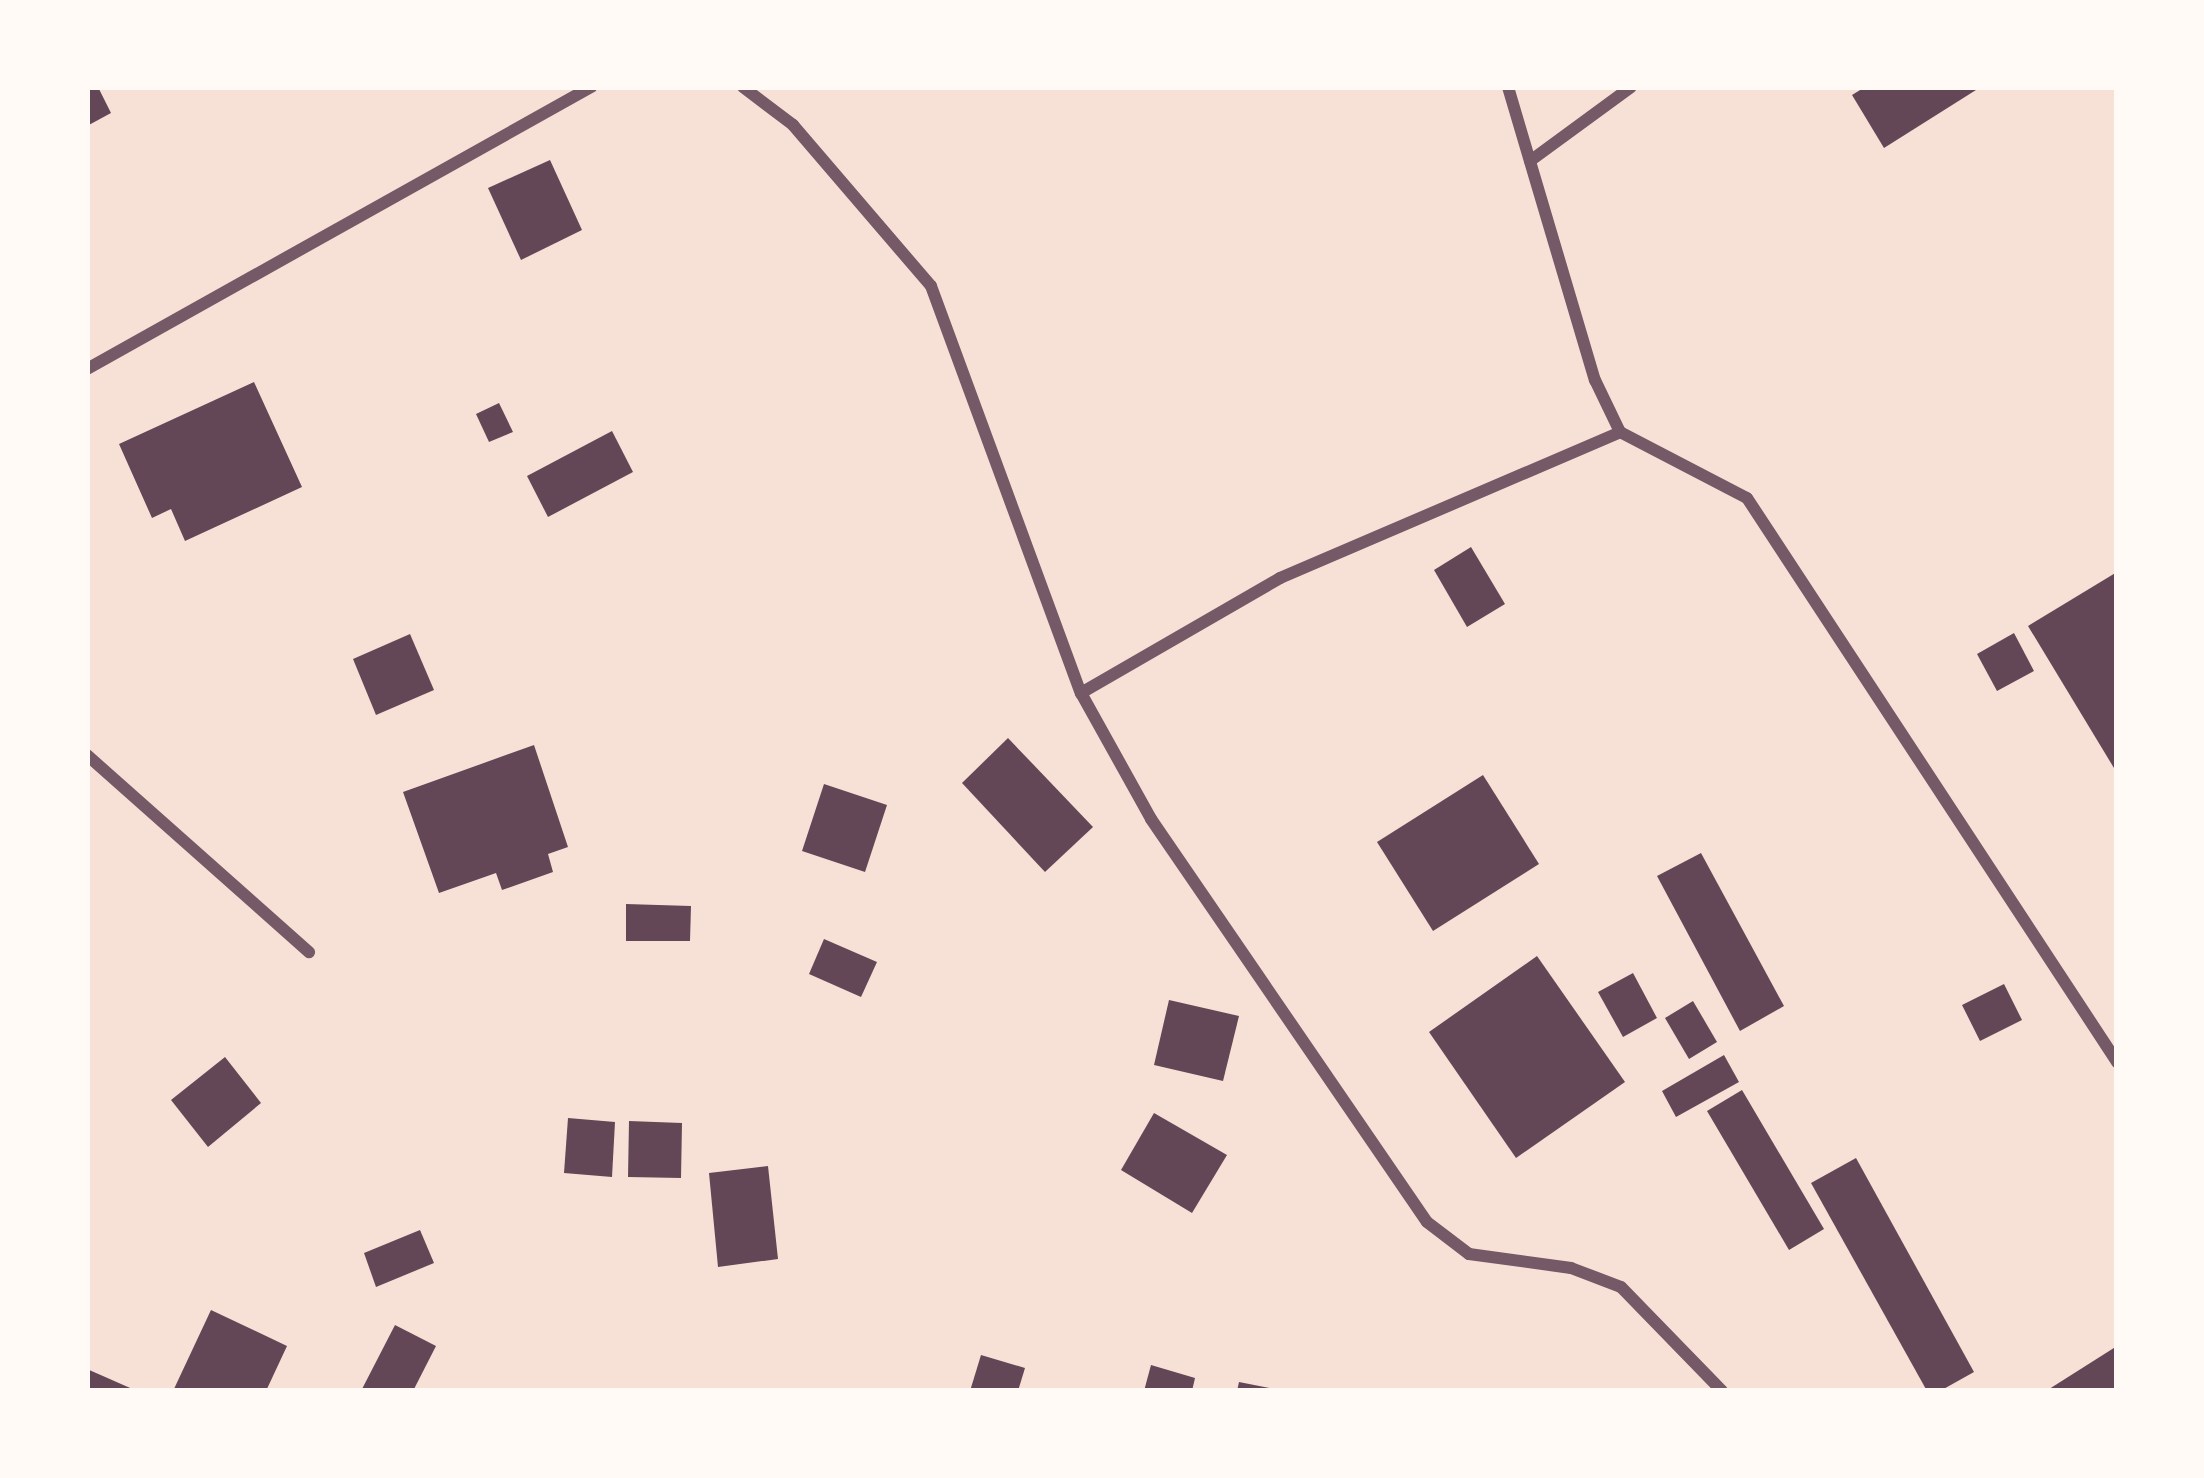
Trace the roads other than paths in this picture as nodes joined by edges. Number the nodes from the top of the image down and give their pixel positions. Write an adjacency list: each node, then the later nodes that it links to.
1 (743, 87): 8 (street)
2 (1508, 87): 5 (street)
3 (1631, 87): 5 (street)
4 (585, 88): 6 (street)
5 (1530, 160): 7 (street)
6 (87, 369)
7 (1620, 432): 8 (street); 11 (street)
8 (1081, 693): 12 (street)
9 (87, 755): 10 (street)
10 (309, 952)
11 (2117, 1061)
12 (1722, 1391)

